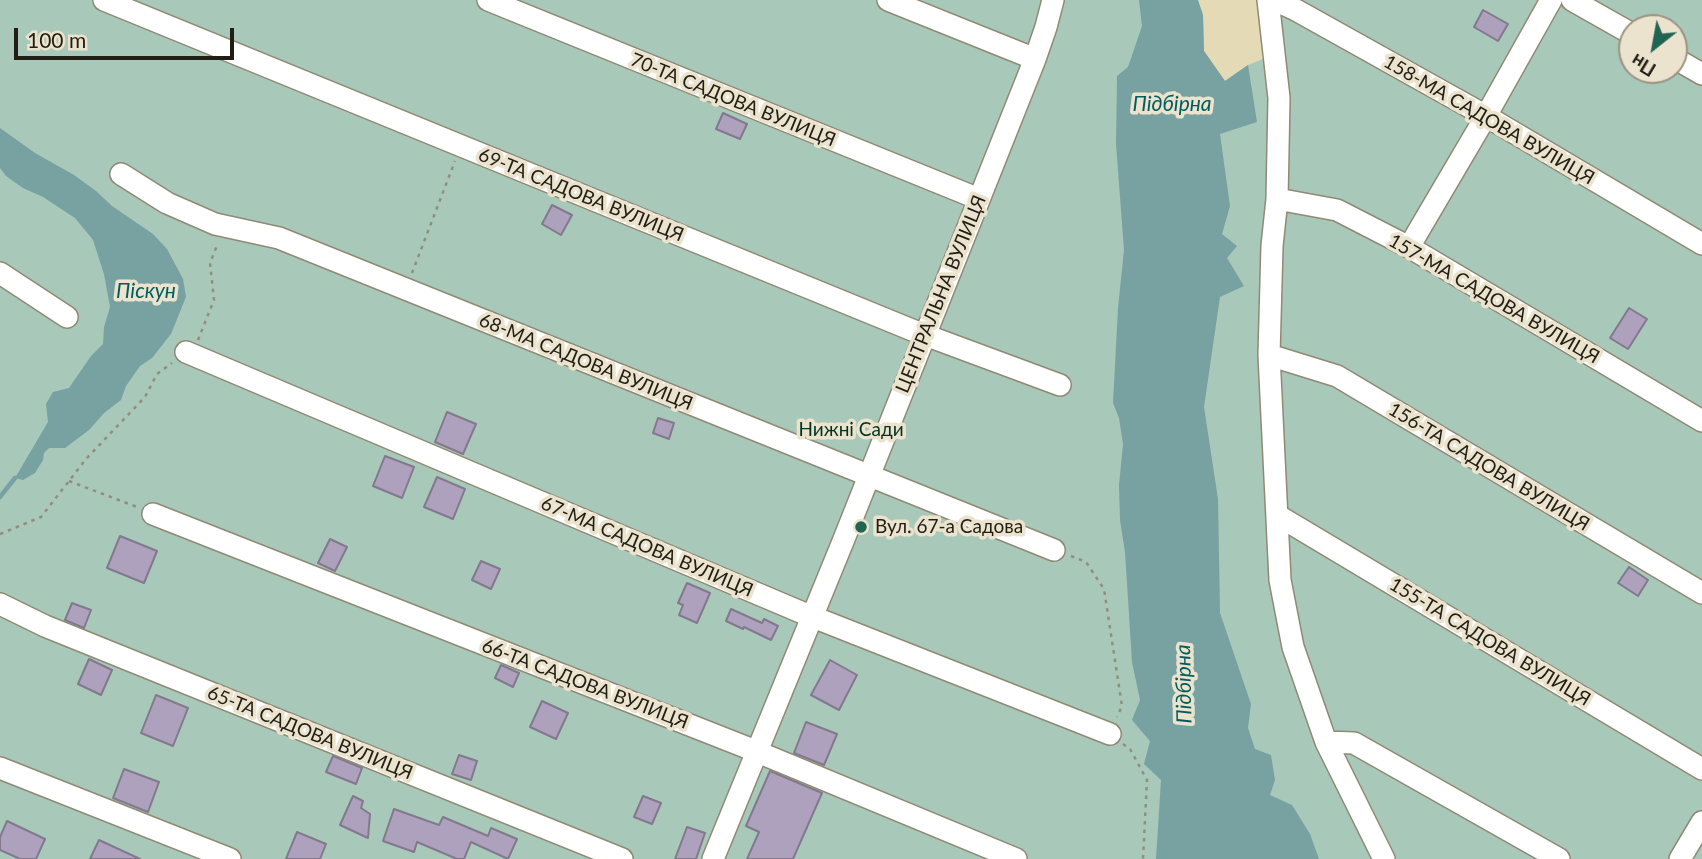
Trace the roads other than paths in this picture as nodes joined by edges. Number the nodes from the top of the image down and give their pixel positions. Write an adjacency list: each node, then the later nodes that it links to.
1 (104, 0): 19 (street, 69-ТА САДОВА ВУЛИЦЯ)
2 (488, 0): 13 (street, 70-ТА САДОВА ВУЛИЦЯ)
3 (888, 0): 10 (street)
4 (1053, 0): 10 (street, ЦЕНТРАЛЬНА ВУЛИЦЯ)
5 (1268, 0): 14 (street)
6 (1274, 0): 11 (street, 158-МА САДОВА ВУЛИЦЯ)
7 (1551, 0): 11 (street)
8 (1572, 0): 9 (street)
9 (1618, 26)
10 (1035, 59): 13 (street, ЦЕНТРАЛЬНА ВУЛИЦЯ)
11 (1486, 116): 15 (street, 158-МА САДОВА ВУЛИЦЯ); 16 (street)
12 (121, 174): 24 (street, 68-МА САДОВА ВУЛИЦЯ)
13 (979, 199): 19 (street, ЦЕНТРАЛЬНА ВУЛИЦЯ)
14 (1277, 199): 16 (street, 157-МА САДОВА ВУЛИЦЯ); 21 (street)
15 (1702, 244)
16 (1409, 247): 23 (street, 157-МА САДОВА ВУЛИЦЯ)
17 (0, 273): 18 (street)
18 (67, 317)
19 (925, 335): 22 (street, 69-ТА САДОВА ВУЛИЦЯ); 24 (street, ЦЕНТРАЛЬНА ВУЛИЦЯ)
20 (186, 352): 30 (street, 67-МА САДОВА ВУЛИЦЯ)
21 (1269, 355): 26 (street); 28 (street, 156-ТА САДОВА ВУЛИЦЯ)
22 (1060, 385)
23 (1702, 421)
24 (869, 476): 27 (street, 68-МА САДОВА ВУЛИЦЯ); 30 (street, ЦЕНТРАЛЬНА ВУЛИЦЯ)
25 (153, 514): 33 (street, 66-ТА САДОВА ВУЛИЦЯ)
26 (1277, 515): 32 (street); 35 (street, 155-ТА САДОВА ВУЛИЦЯ)
27 (1054, 550)
28 (1702, 593)
29 (0, 604): 38 (street, 65-ТА САДОВА ВУЛИЦЯ)
30 (812, 616): 31 (street, 67-МА САДОВА ВУЛИЦЯ); 33 (street, ЦЕНТРАЛЬНА ВУЛИЦЯ)
31 (1110, 734)
32 (1326, 742): 41 (street); 42 (street)
33 (757, 752): 39 (street, ЦЕНТРАЛЬНА ВУЛИЦЯ); 40 (street, 66-ТА САДОВА ВУЛИЦЯ)
34 (0, 768): 37 (street)
35 (1702, 769)
36 (1702, 822): 43 (street)
37 (230, 859)
38 (622, 859)
39 (713, 859)
40 (1016, 859)
41 (1384, 859)
42 (1559, 859)
43 (1681, 859)

